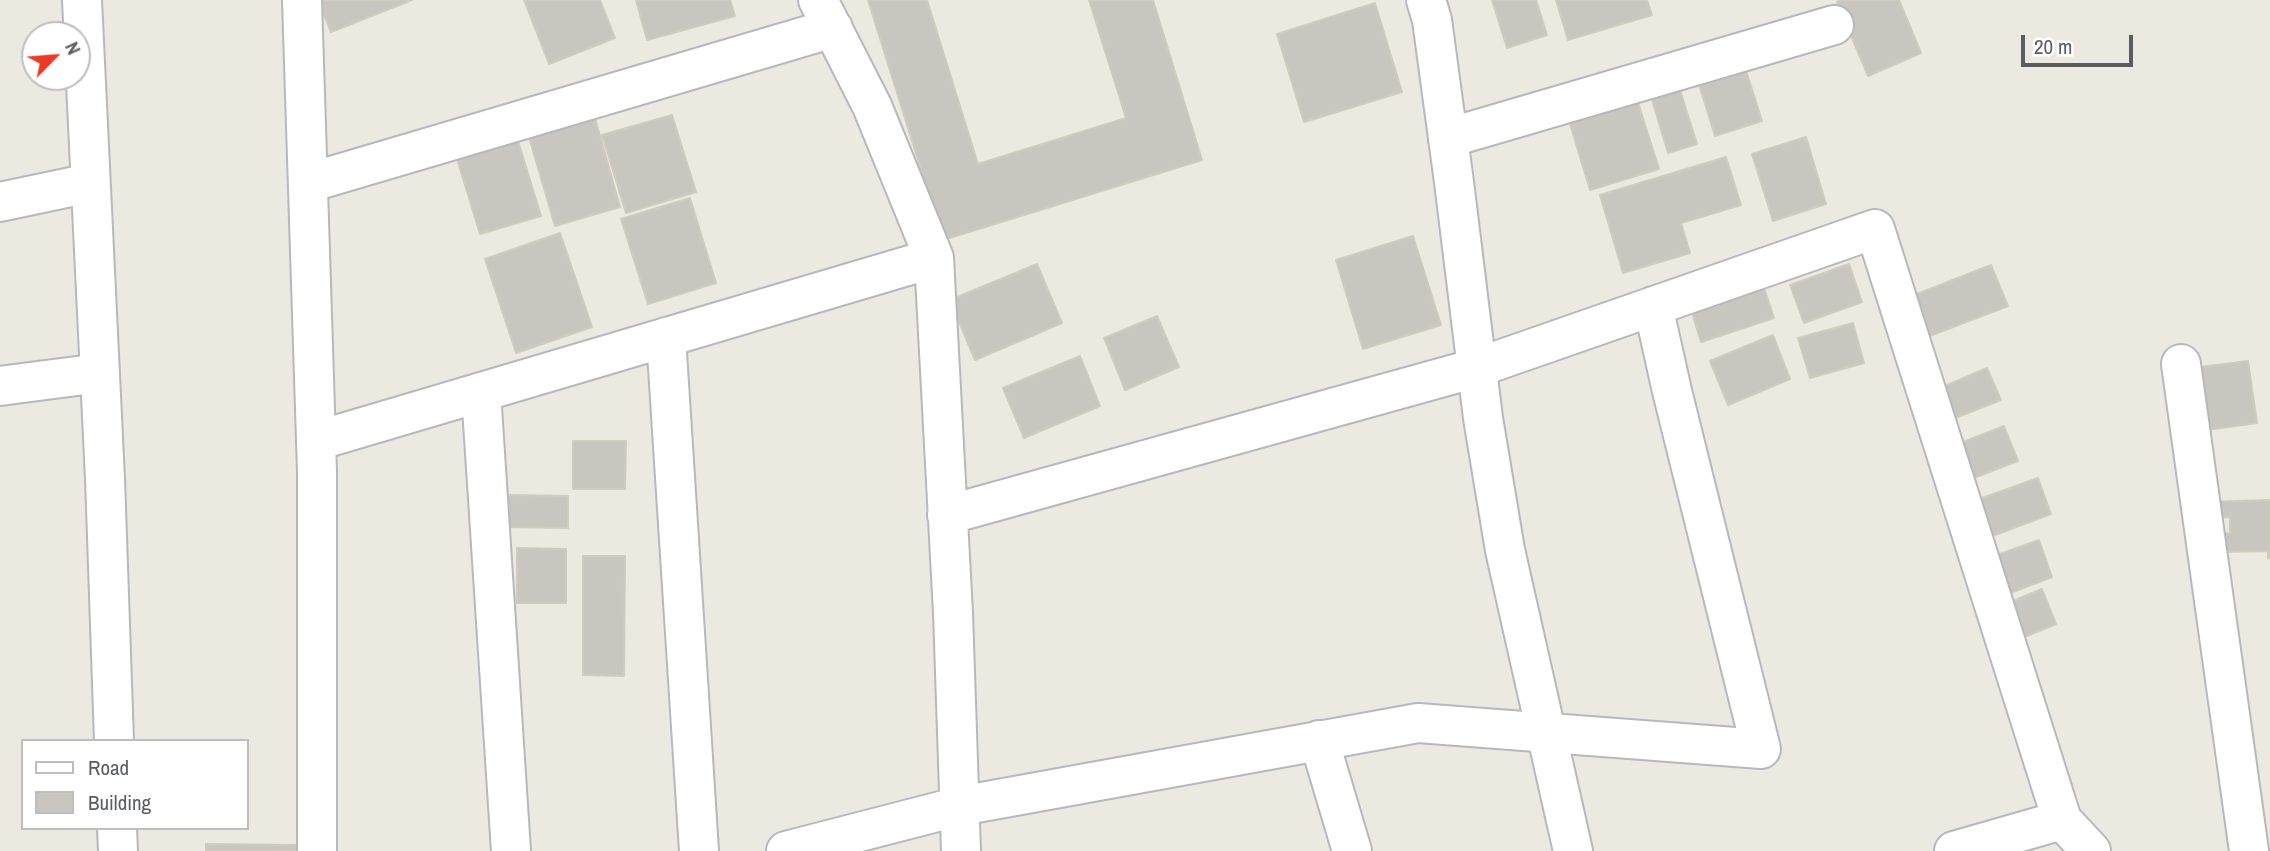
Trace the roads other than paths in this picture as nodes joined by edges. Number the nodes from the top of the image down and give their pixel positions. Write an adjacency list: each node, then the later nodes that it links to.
1 (82, 0): 7 (street)
2 (302, 0): 8 (street)
3 (1426, 0): 6 (street)
4 (826, 14): 8 (street); 10 (street)
5 (1834, 25): 6 (street)
6 (1448, 138): 14 (street)
7 (90, 183): 9 (street); 15 (street)
8 (308, 183): 18 (street)
9 (0, 202)
10 (934, 258): 12 (street); 19 (street)
11 (1653, 306): 14 (street); 20 (street); 24 (street)
12 (666, 337): 17 (street); 29 (street)
13 (2182, 364): 36 (street)
14 (1476, 368): 19 (street); 20 (street)
15 (100, 373): 16 (street); 21 (street)
16 (0, 386)
17 (481, 392): 18 (street); 28 (street)
18 (316, 441): 27 (street)
19 (947, 515): 23 (street)
20 (1546, 734): 22 (street); 33 (street)
21 (114, 739)
22 (1319, 740): 23 (street); 32 (street)
23 (960, 806): 30 (street); 31 (street)
24 (2062, 820): 34 (street); 35 (street)
25 (117, 830): 26 (street)
26 (118, 851)
27 (317, 851)
28 (511, 851)
29 (699, 851)
30 (786, 851)
31 (961, 851)
32 (1352, 851)
33 (1573, 851)
34 (1954, 851)
35 (2091, 851)
36 (2249, 851)

